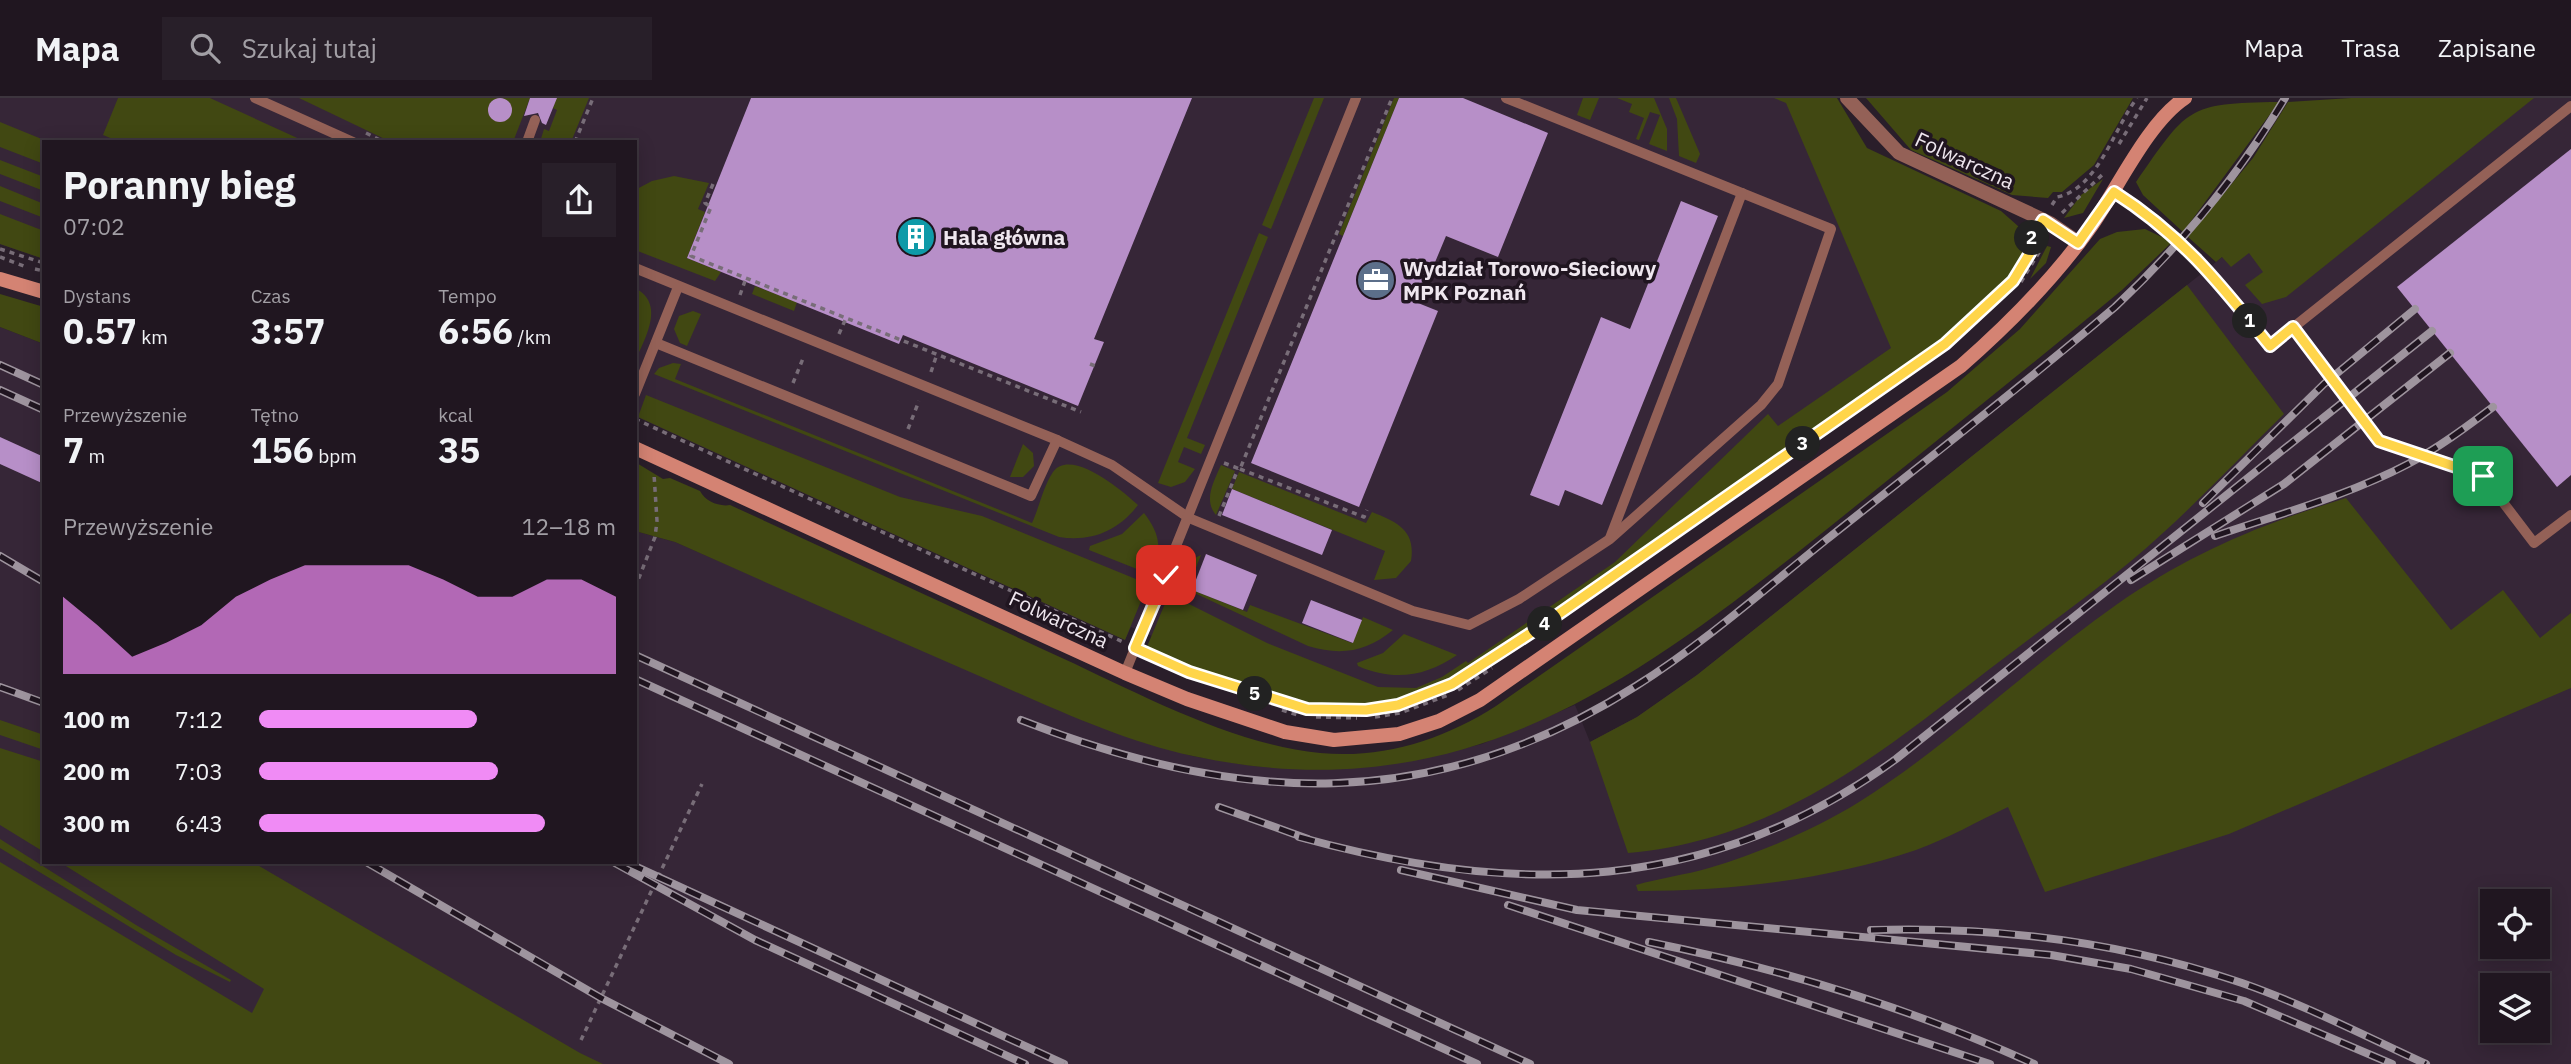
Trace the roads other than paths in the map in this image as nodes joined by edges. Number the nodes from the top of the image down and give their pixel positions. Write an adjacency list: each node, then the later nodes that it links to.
1 (255, 98): 8 (lane)
2 (1356, 98): 23 (lane)
3 (1506, 98): 11 (lane)
4 (1847, 98): 12 (street, Folwarczna)
5 (2185, 98): 10 (street, Folwarczna)
6 (2571, 106): 17 (lane)
7 (535, 120): 9 (lane)
8 (349, 140)
9 (528, 140)
10 (2114, 192): 12 (street, Folwarczna); 17 (lane)
11 (1742, 193): 24 (lane); 24 (lane)
12 (2078, 243): 25 (street, Folwarczna)
13 (637, 269): 15 (lane)
14 (0, 279): 16 (street)
15 (678, 287): 18 (lane); 20 (lane)
16 (42, 291)
17 (2293, 327): 22 (lane)
18 (656, 343): 19 (lane); 20 (lane)
19 (637, 389)
20 (1057, 440): 23 (lane)
21 (637, 449): 25 (street, Folwarczna)
22 (2571, 515)
23 (1189, 518): 24 (lane); 25 (lane)
24 (1610, 539)
25 (1125, 673)

